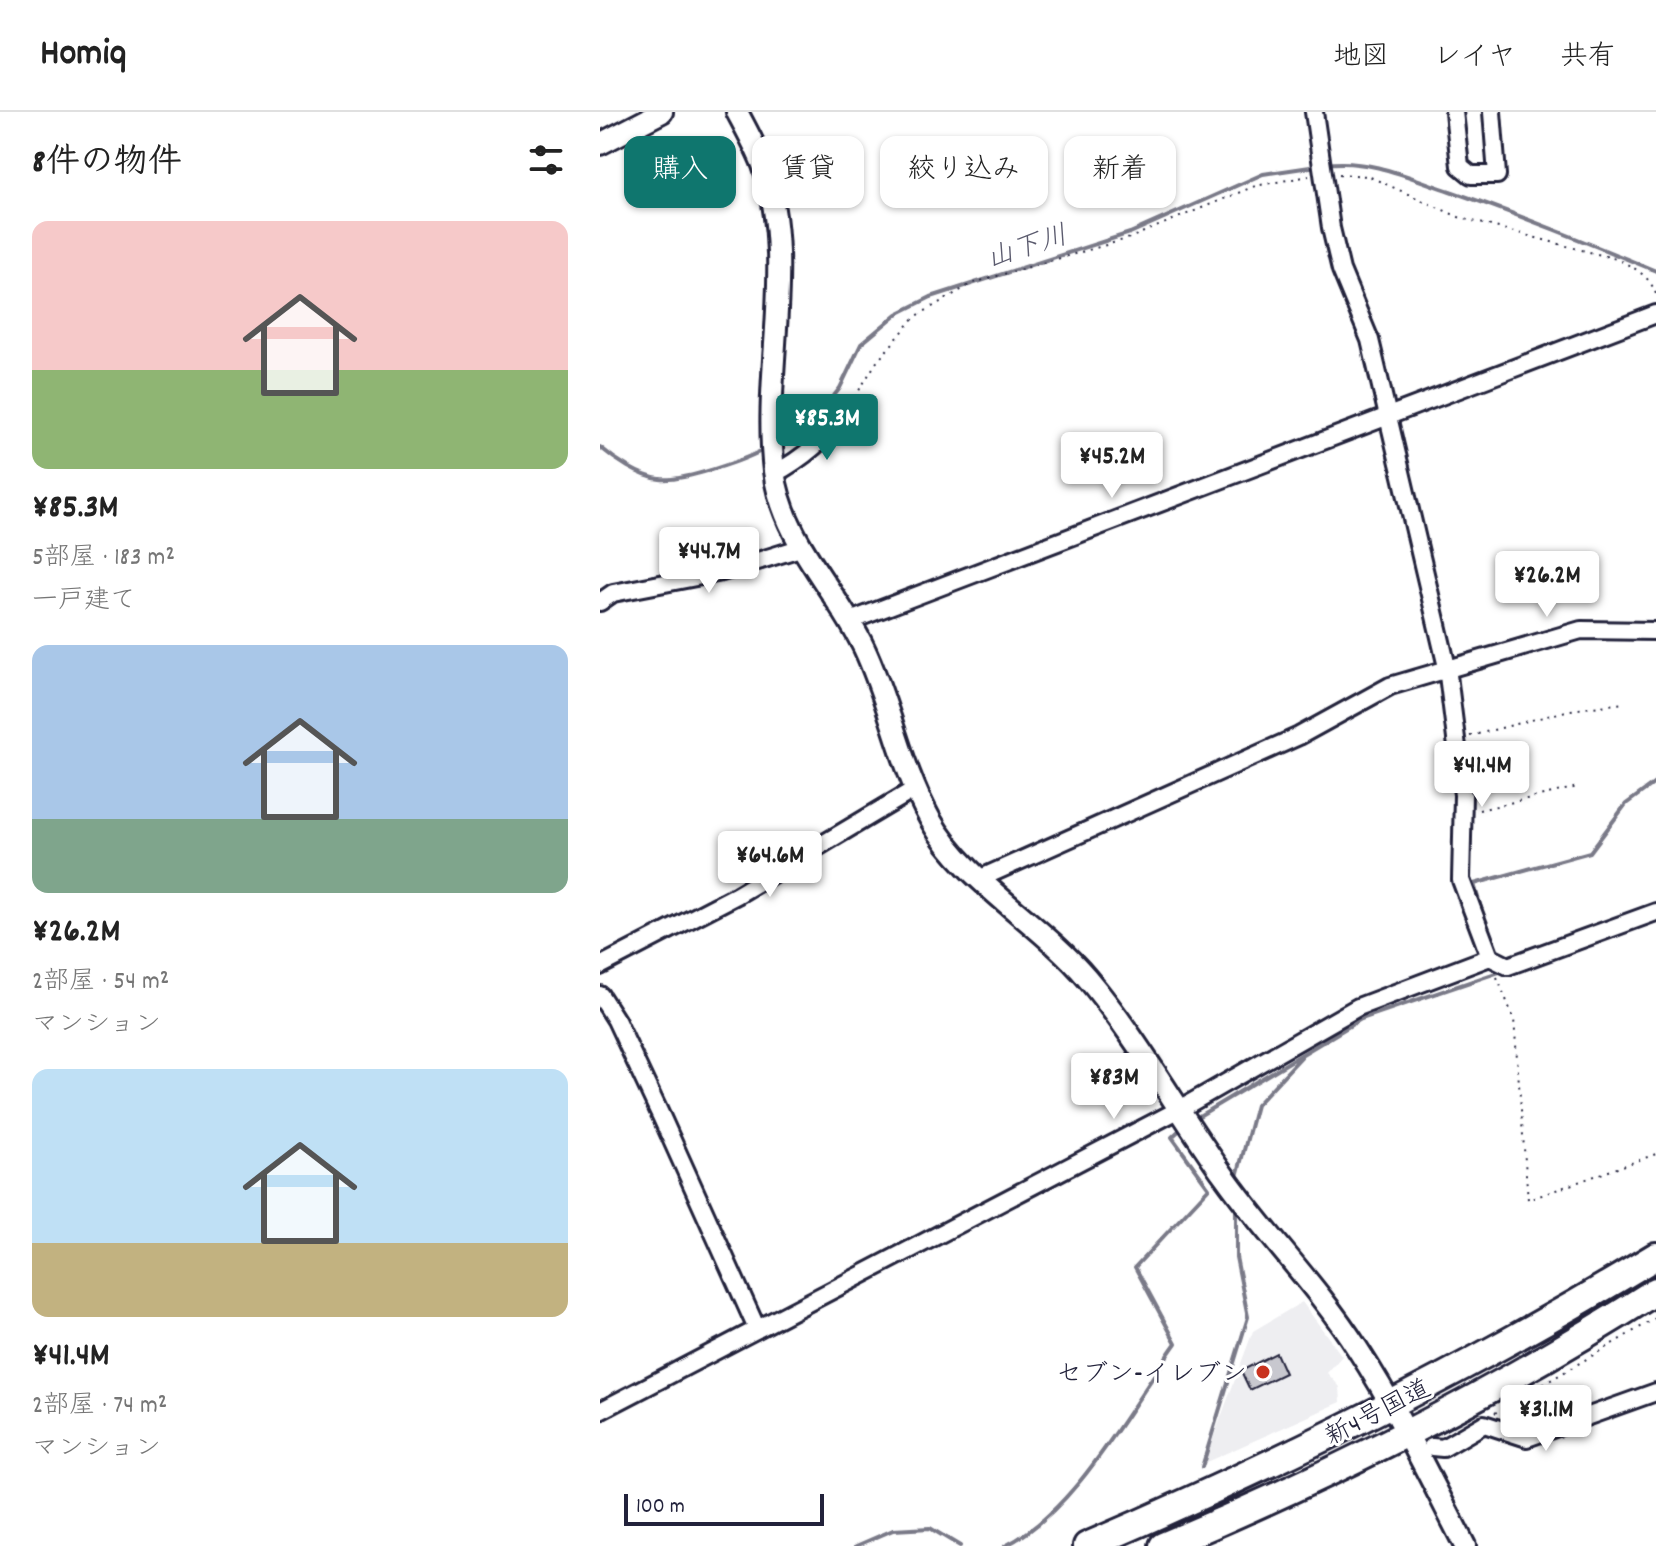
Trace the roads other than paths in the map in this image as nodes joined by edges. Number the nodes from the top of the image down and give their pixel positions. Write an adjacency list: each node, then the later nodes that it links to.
1 (662, 112): 6 (street)
2 (737, 112): 10 (street)
3 (1314, 112): 9 (street)
4 (1454, 112): 5 (street)
5 (1492, 112)
6 (600, 144)
7 (1656, 314): 9 (street)
8 (847, 411): 10 (street)
9 (1388, 417): 13 (street); 15 (street)
10 (774, 474): 11 (street)
11 (800, 548): 12 (street); 13 (street)
12 (600, 602)
13 (850, 621): 16 (street)
14 (1656, 631): 15 (street)
15 (1447, 667): 17 (street); 19 (street)
16 (915, 789): 17 (street); 20 (street)
17 (981, 878): 22 (street)
18 (1656, 912): 19 (street)
19 (1490, 957): 22 (street)
20 (600, 966)
21 (600, 995): 25 (street)
22 (1180, 1109): 25 (street); 27 (street)
23 (1656, 1256): 27 (highway, 新4号国道)
24 (1656, 1291): 29 (highway, 新4号国道)
25 (757, 1329): 28 (street)
26 (1656, 1392): 30 (street)
27 (1390, 1406): 29 (street); 31 (highway, 新4号国道)
28 (600, 1411)
29 (1405, 1433): 32 (highway, 新4号国道); 33 (street)
30 (1432, 1447)
31 (1087, 1546)
32 (1163, 1546)
33 (1465, 1546)

